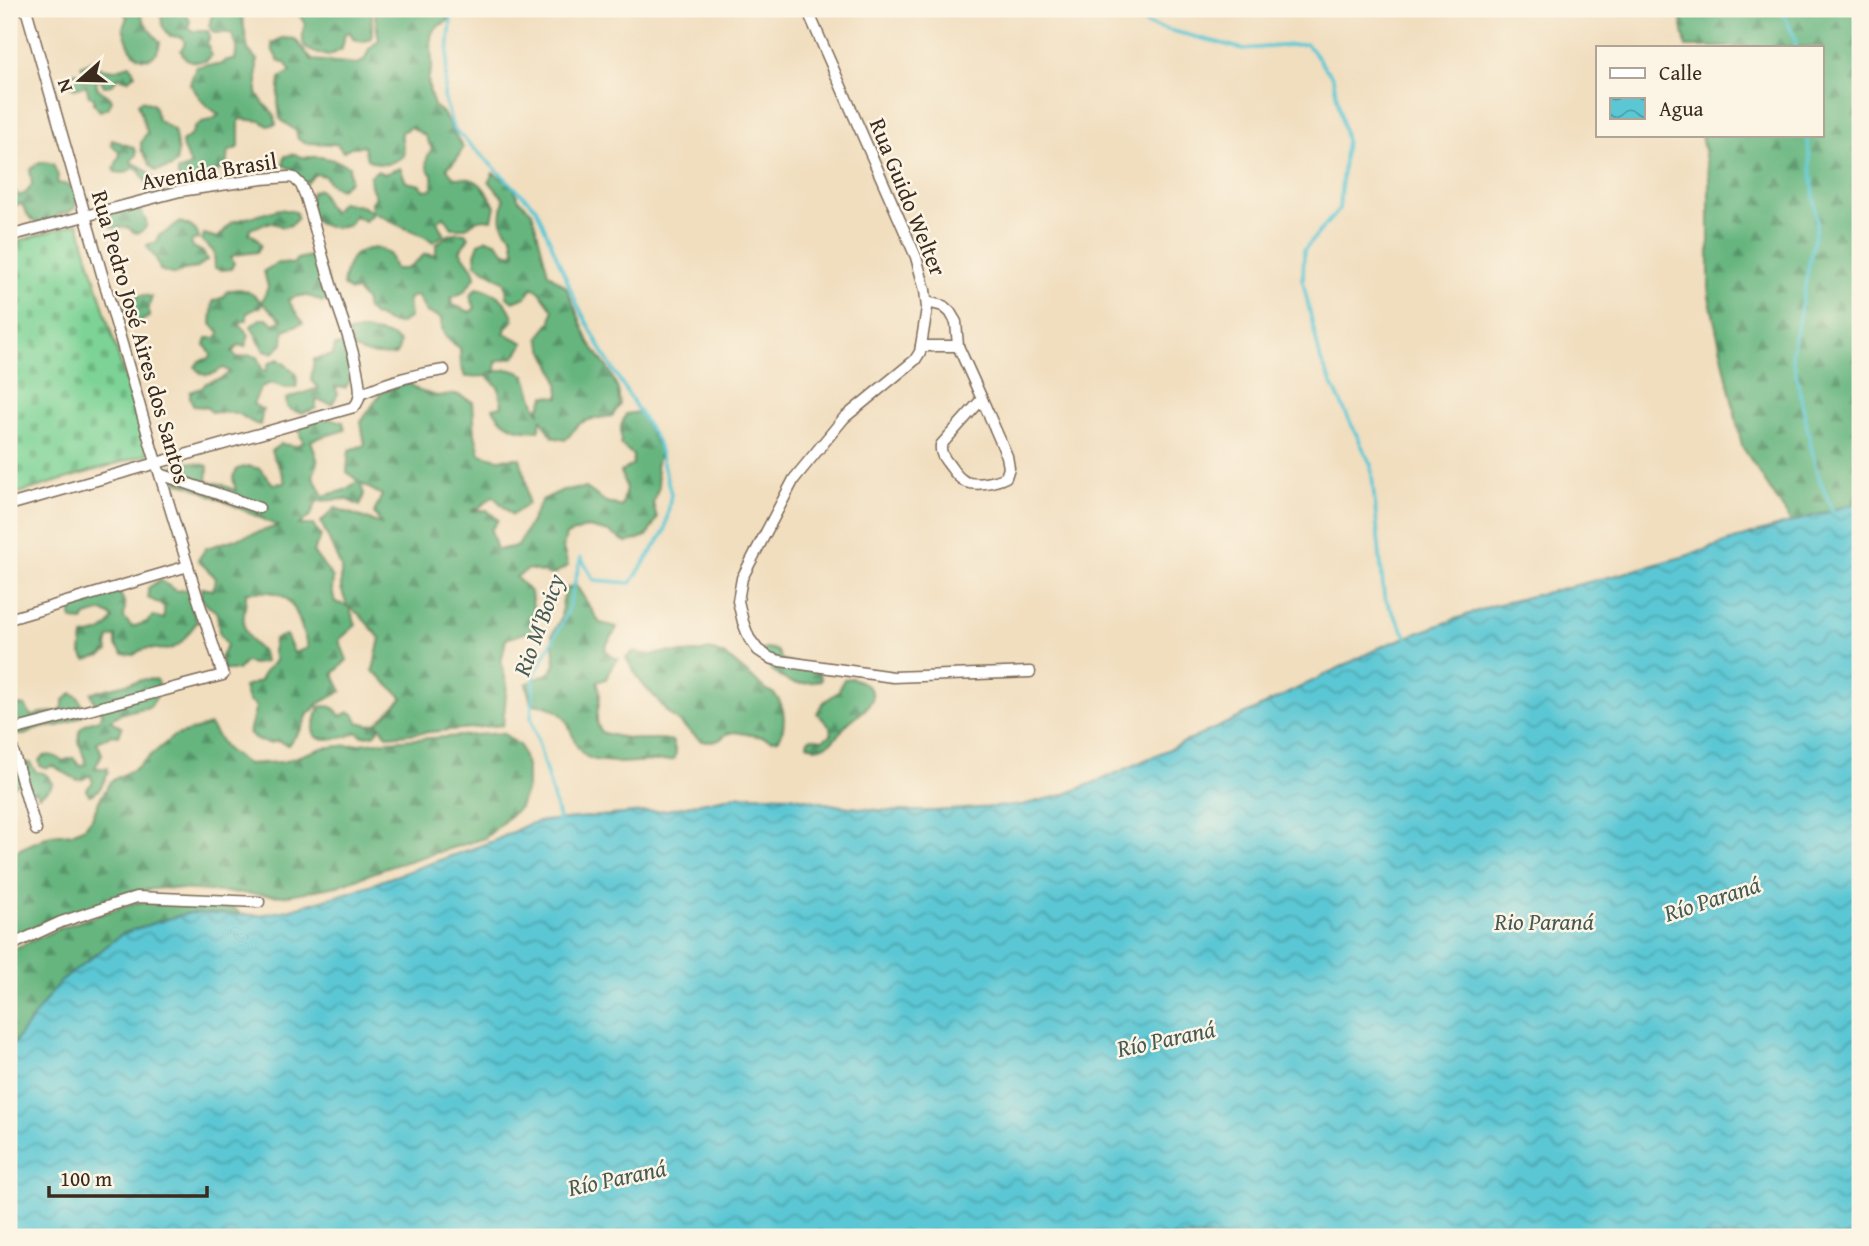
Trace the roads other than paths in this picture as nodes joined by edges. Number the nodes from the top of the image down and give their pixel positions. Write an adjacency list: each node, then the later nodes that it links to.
1 (26, 9): 3 (street, Rua Pedro José Aires dos Santos)
2 (807, 9): 5 (street, Rua Guido Welter)
3 (86, 214): 4 (street, Avenida Brasil); 9 (street, Avenida Brasil); 11 (street, Rua Pedro José Aires dos Santos)
4 (9, 236)
5 (927, 302): 6 (street, Rua Guido Welter); 7 (street)
6 (921, 346): 7 (street); 17 (street, Rua Guido Welter)
7 (958, 346): 10 (street)
8 (444, 370): 9 (street)
9 (360, 394): 11 (street)
10 (982, 399): 10 (street)
11 (157, 462): 12 (street, Rua Pedro José Aires dos Santos); 13 (street)
12 (160, 474): 14 (street); 15 (street, Rua Pedro José Aires dos Santos)
13 (9, 505)
14 (259, 508)
15 (188, 566): 16 (street); 18 (street, Rua Pedro José Aires dos Santos)
16 (9, 619)
17 (1030, 672)
18 (9, 731)
19 (9, 737): 20 (street)
20 (36, 830)
21 (259, 902): 22 (street)
22 (9, 946)

